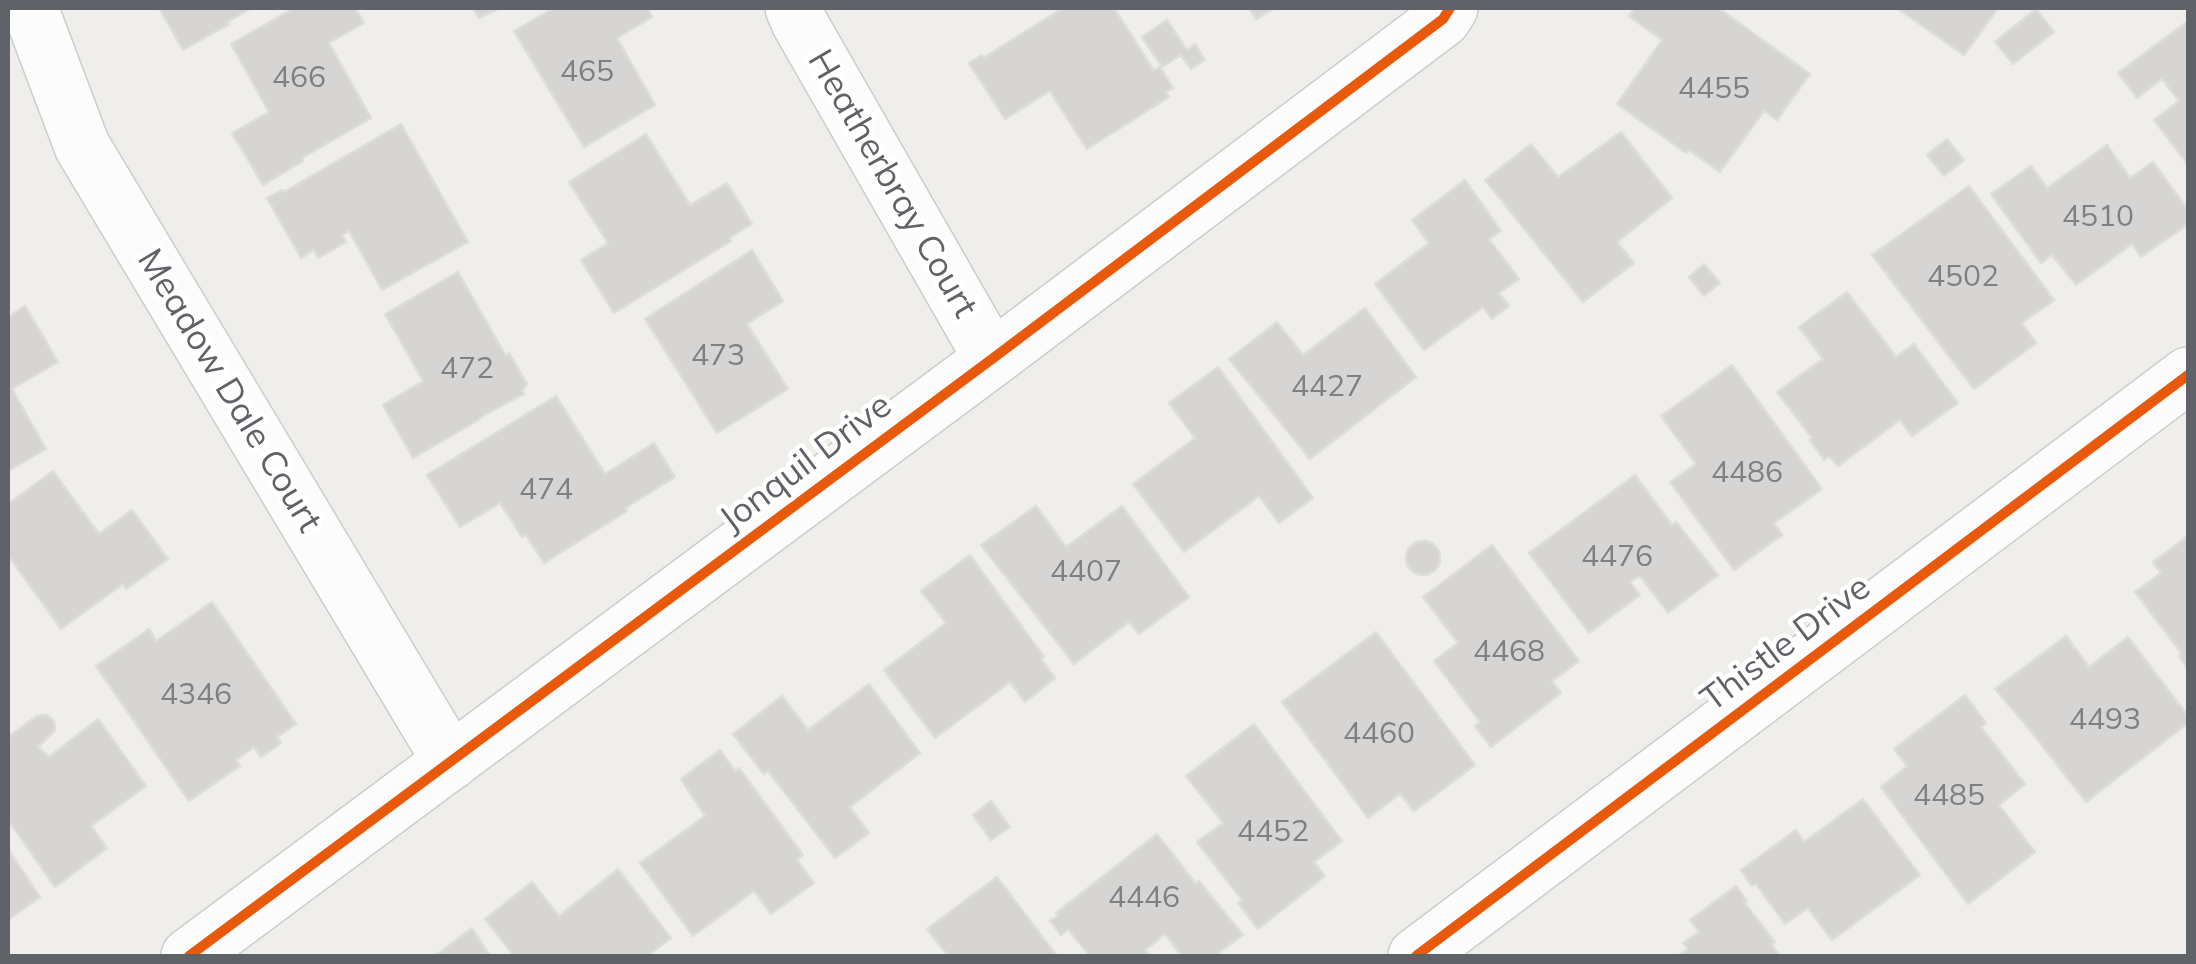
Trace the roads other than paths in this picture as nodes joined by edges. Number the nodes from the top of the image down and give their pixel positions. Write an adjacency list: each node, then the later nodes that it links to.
1 (30, 8): 6 (street, Meadow Dale Court)
2 (794, 8): 4 (street, Heatherbray Court)
3 (1450, 8): 4 (street, Jonquil Drive)
4 (992, 359): 6 (street, Jonquil Drive)
5 (2188, 374): 8 (street, Thistle Drive)
6 (452, 762): 7 (street, Jonquil Drive)
7 (189, 956)
8 (1416, 956)

